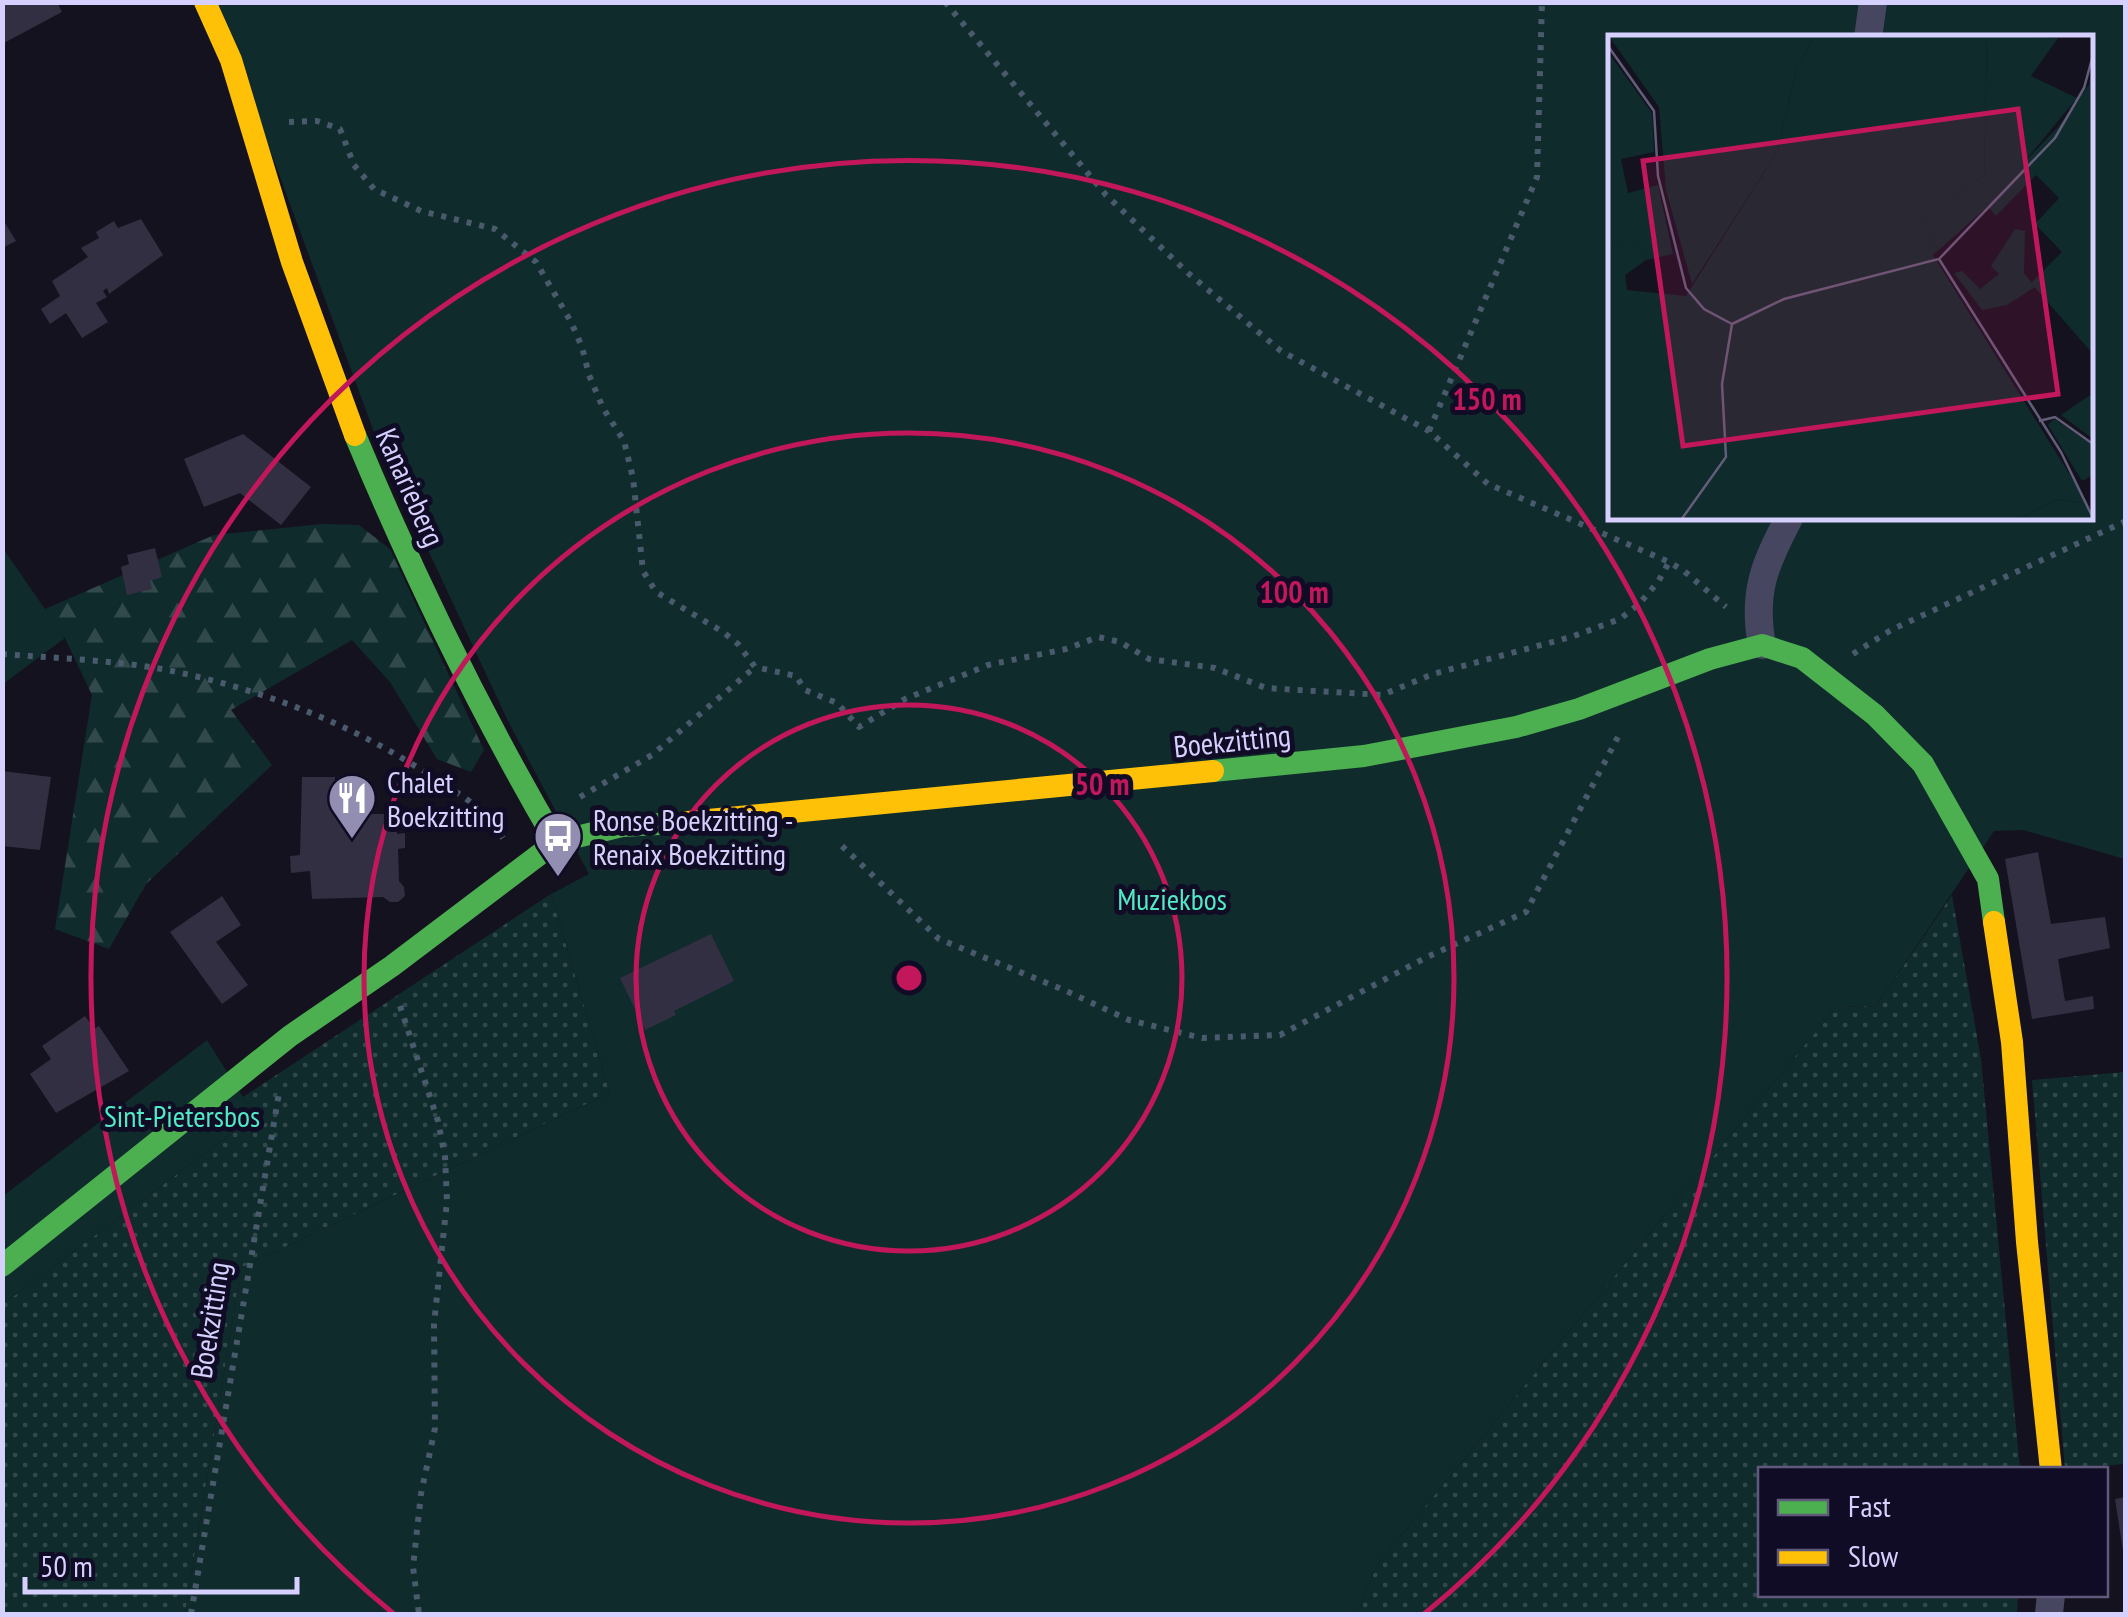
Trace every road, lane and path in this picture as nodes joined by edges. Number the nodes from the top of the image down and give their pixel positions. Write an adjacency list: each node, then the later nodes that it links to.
1 (205, 2): 17 (street, Kanarieberg)
2 (945, 2): 7 (path)
3 (1542, 2): 7 (path)
4 (1873, 2): 5 (street)
5 (1868, 35)
6 (283, 122): 13 (path)
7 (1429, 431): 10 (path)
8 (1788, 520): 11 (street)
9 (2126, 521): 14 (path)
10 (1669, 562): 11 (path); 13 (path)
11 (1762, 645): 14 (street); 16 (street, Boekzitting)
12 (2, 654): 18 (path)
13 (755, 668): 17 (path)
14 (1822, 673): 22 (street)
15 (1621, 731): 16 (path)
16 (806, 812): 17 (street, Boekzitting)
17 (556, 842): 18 (street, Boekzitting)
18 (522, 865): 19 (street, Boekzitting)
19 (392, 966): 20 (street, Boekzitting); 24 (path)
20 (290, 1036): 21 (street, Boekzitting); 23 (path, Boekzitting)
21 (2, 1266)
22 (2052, 1467)
23 (192, 1614)
24 (419, 1614)

